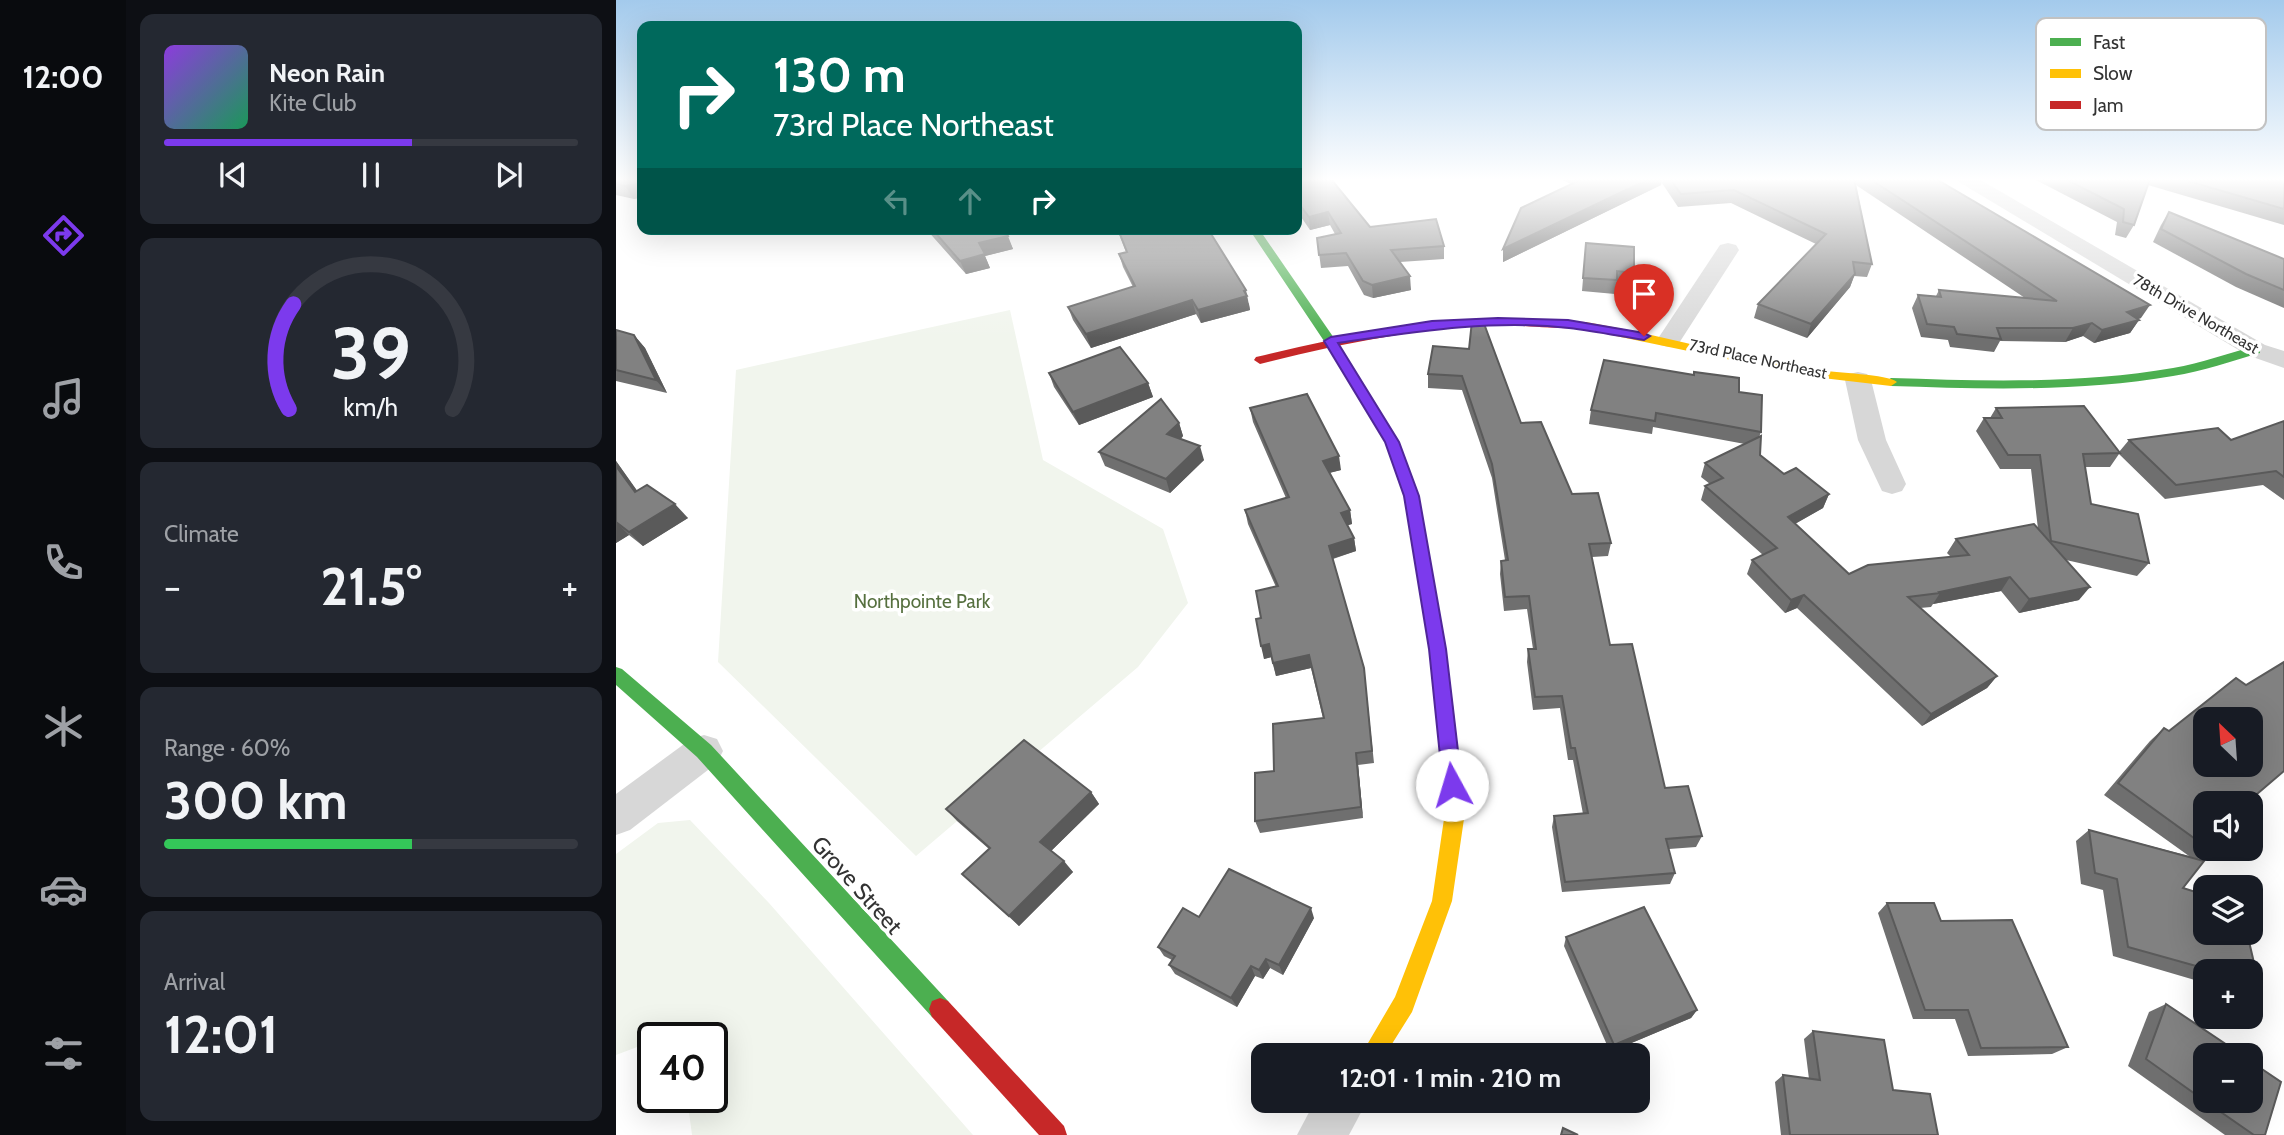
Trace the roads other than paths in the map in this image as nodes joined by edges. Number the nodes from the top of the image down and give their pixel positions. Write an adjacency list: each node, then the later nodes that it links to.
1 (2055, 232): 6 (street, 78th Drive Northeast)
2 (1258, 235): 5 (street)
3 (1728, 250): 4 (street)
4 (1669, 340): 5 (street, 73rd Place Northeast); 9 (street, 73rd Place Northeast)
5 (1331, 341): 7 (street, 73rd Place Northeast); 14 (street)
6 (2256, 349): 8 (street, 78th Drive Northeast); 9 (street, 73rd Place Northeast)
7 (1260, 360)
8 (2284, 360)
9 (1858, 380): 10 (street)
10 (1892, 484)
11 (616, 674): 12 (street, Grove Street)
12 (704, 751): 13 (street); 16 (street, Grove Street)
13 (616, 817)
14 (1380, 1043)
15 (1335, 1113): 17 (street)
16 (1055, 1135)
17 (1321, 1135)

